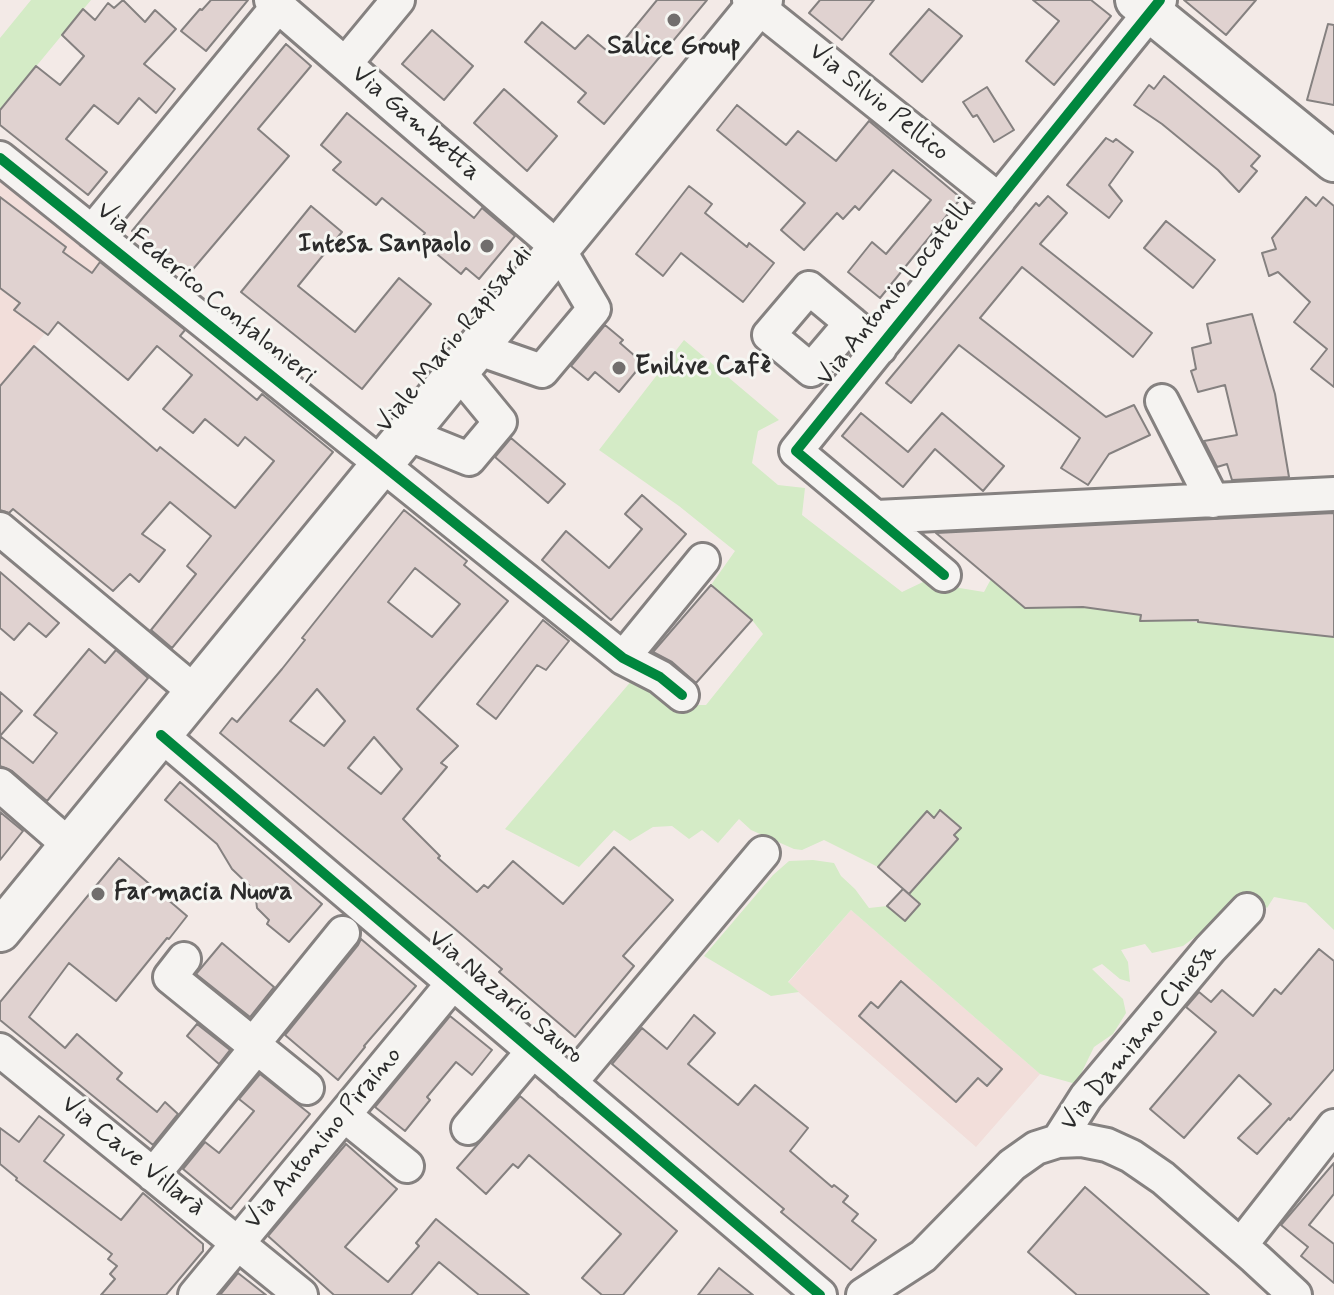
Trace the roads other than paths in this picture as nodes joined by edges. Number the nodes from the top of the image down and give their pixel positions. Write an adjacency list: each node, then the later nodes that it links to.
1 (398, 0): 5 (street)
2 (756, 2): 8 (street, Via Silvio Pellico); 10 (main road, Viale Mario Rapisardi)
3 (274, 3): 5 (street, Via Gambetta); 9 (street)
4 (1149, 4): 7 (main road); 8 (street, Via Antonio Locatelli)
5 (345, 64): 10 (street, Via Gambetta)
6 (0, 158): 9 (street, Via Federico Confalonieri)
7 (1334, 161)
8 (999, 200): 12 (street, Via Antonio Locatelli)
9 (92, 232): 16 (street, Via Federico Confalonieri)
10 (558, 248): 13 (main road, Viale Mario Rapisardi); 13 (street, Via Gambetta)
11 (851, 323): 12 (street)
12 (880, 348): 19 (street, Via Antonio Locatelli)
13 (467, 360): 15 (main road, Viale Mario Rapisardi); 15 (street)
14 (1162, 401): 18 (street)
15 (407, 434): 16 (main road, Viale Mario Rapisardi)
16 (382, 465): 23 (street, Via Federico Confalonieri); 24 (main road, Viale Mario Rapisardi)
17 (1334, 494): 18 (street)
18 (1213, 501): 19 (street)
19 (877, 517): 22 (street, Via Antonio Locatelli)
20 (0, 529): 24 (street)
21 (703, 560): 23 (street)
22 (944, 575)
23 (623, 658): 25 (street, Via Federico Confalonieri)
24 (195, 692): 26 (main road, Viale Mario Rapisardi)
25 (682, 695)
26 (161, 735): 28 (main road, Viale Mario Rapisardi); 34 (street, Via Nazario Sauro)
27 (0, 785): 28 (street)
28 (70, 846): 31 (main road, Viale Mario Rapisardi)
29 (763, 853): 38 (street)
30 (1247, 910): 43 (street, Via Damiano Chiesa)
31 (0, 931)
32 (343, 933): 35 (street)
33 (184, 959): 35 (street)
34 (453, 983): 37 (street, Via Nazario Sauro); 40 (street, Via Antonino Piraino)
35 (255, 1046): 39 (street); 45 (street)
36 (0, 1050): 45 (street, Via Cave Villarà)
37 (533, 1051): 38 (street, Via Nazario Sauro); 42 (street)
38 (570, 1083): 51 (street, Via Nazario Sauro)
39 (307, 1088)
40 (344, 1115): 44 (street); 46 (street, Via Antonino Piraino)
41 (1334, 1126): 47 (street)
42 (468, 1128)
43 (1058, 1141): 47 (street); 48 (street, Via Damiano Chiesa)
44 (407, 1166)
45 (153, 1175): 46 (street, Via Cave Villarà)
46 (237, 1243): 49 (street, Via Antonino Piraino); 50 (street, Via Cave Villarà)
47 (1241, 1245): 54 (street)
48 (923, 1256): 52 (street, Via Damiano Chiesa); 53 (street, Via Damiano Chiesa)
49 (195, 1295)
50 (301, 1295)
51 (820, 1295)
52 (863, 1295)
53 (902, 1295)
54 (1295, 1295)

